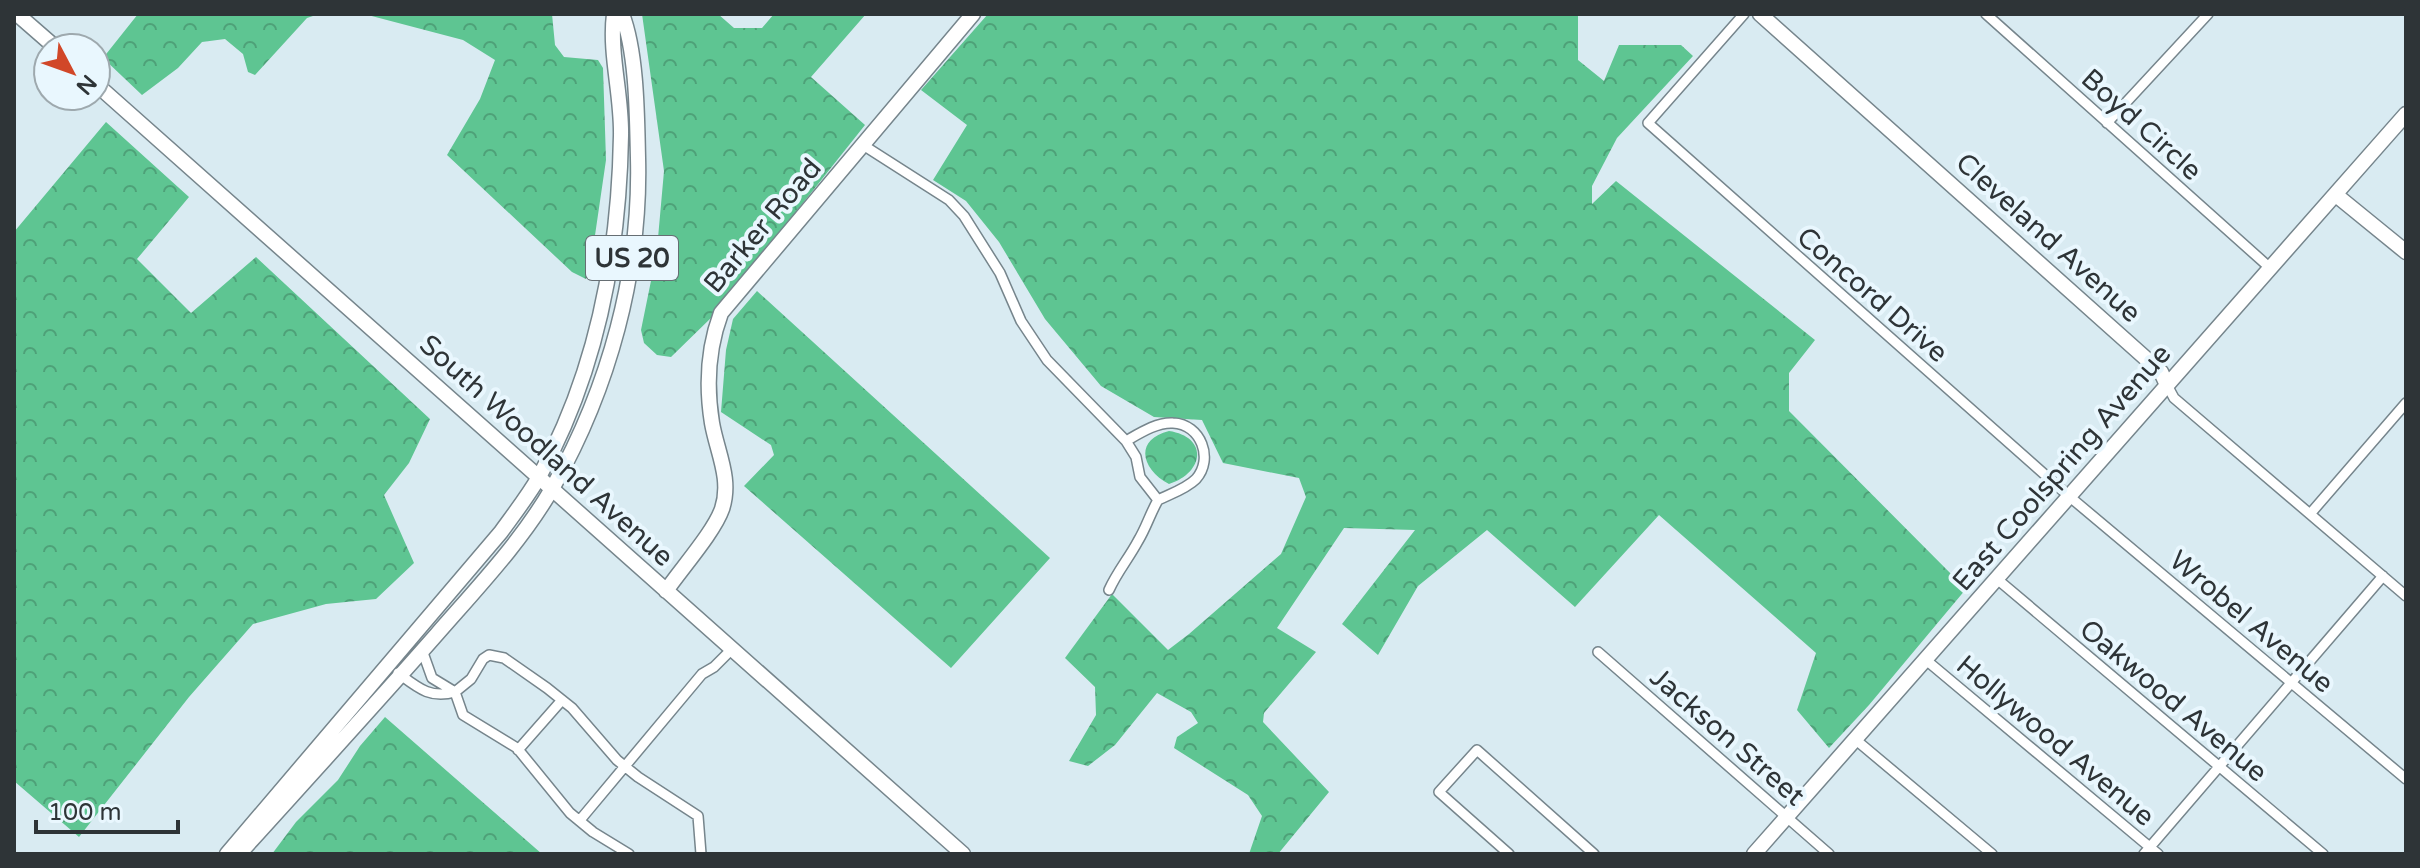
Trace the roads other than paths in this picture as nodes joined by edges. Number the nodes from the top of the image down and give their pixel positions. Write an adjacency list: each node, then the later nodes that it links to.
1 (17, 14): 9 (street)
2 (614, 14): 20 (street, US 20)
3 (622, 14): 21 (street, US 20)
4 (973, 14): 13 (street, Barker Road)
5 (1744, 14): 22 (street, Concord Drive)
6 (1760, 14): 17 (street, Cleveland Avenue)
7 (1986, 14): 12 (street, Boyd Circle)
8 (2208, 14): 12 (street)
9 (38, 32)
10 (112, 98): 20 (street, South Woodland Avenue)
11 (2406, 114): 14 (street, East Coolspring Avenue)
12 (2107, 123): 16 (street, Boyd Circle)
13 (863, 145): 19 (street); 28 (street, Barker Road)
14 (2336, 195): 15 (street); 16 (street, East Coolspring Avenue)
15 (2406, 252)
16 (2269, 267): 17 (street, East Coolspring Avenue)
17 (2167, 385): 22 (street, East Coolspring Avenue); 24 (street, Cleveland Avenue)
18 (2406, 403): 24 (street)
19 (1126, 441): 23 (street); 23 (street)
20 (539, 477): 21 (street, South Woodland Avenue); 34 (street, US 20)
21 (552, 489): 28 (street, South Woodland Avenue); 31 (street, US 20)
22 (2070, 497): 26 (street, East Coolspring Avenue); 36 (street, Wrobel Avenue)
23 (1158, 500): 27 (street)
24 (2310, 514): 25 (street, Cleveland Avenue)
25 (2383, 576): 29 (street, Cleveland Avenue); 36 (street)
26 (1997, 579): 33 (street, East Coolspring Avenue); 42 (street, Oakwood Avenue)
27 (1109, 590)
28 (666, 591): 30 (street, South Woodland Avenue)
29 (2406, 596)
30 (732, 649): 41 (street); 51 (street, South Woodland Avenue)
31 (422, 650): 35 (street, US 20); 37 (street)
32 (1598, 652): 44 (street, Jackson Street)
33 (1926, 660): 39 (street, East Coolspring Avenue); 46 (street, Hollywood Avenue)
34 (388, 664): 35 (street); 47 (street, US 20)
35 (401, 675): 37 (street); 48 (street, US 20)
36 (2292, 683): 42 (street); 43 (street, Wrobel Avenue)
37 (455, 692): 38 (street); 40 (street)
38 (562, 700): 40 (street); 41 (street)
39 (1856, 740): 44 (street, East Coolspring Avenue); 56 (street)
40 (518, 750): 45 (street)
41 (626, 767): 45 (street); 50 (street)
42 (2220, 768): 46 (street); 57 (street, Oakwood Avenue)
43 (2406, 779)
44 (1787, 817): 54 (street, East Coolspring Avenue); 55 (street, Jackson Street)
45 (580, 820): 49 (street)
46 (2150, 852)
47 (227, 854)
48 (239, 854)
49 (629, 854)
50 (701, 854)
51 (963, 854)
52 (1509, 854): 53 (street)
53 (1594, 854)
54 (1754, 854)
55 (1829, 854)
56 (1992, 854)
57 (2323, 854)

